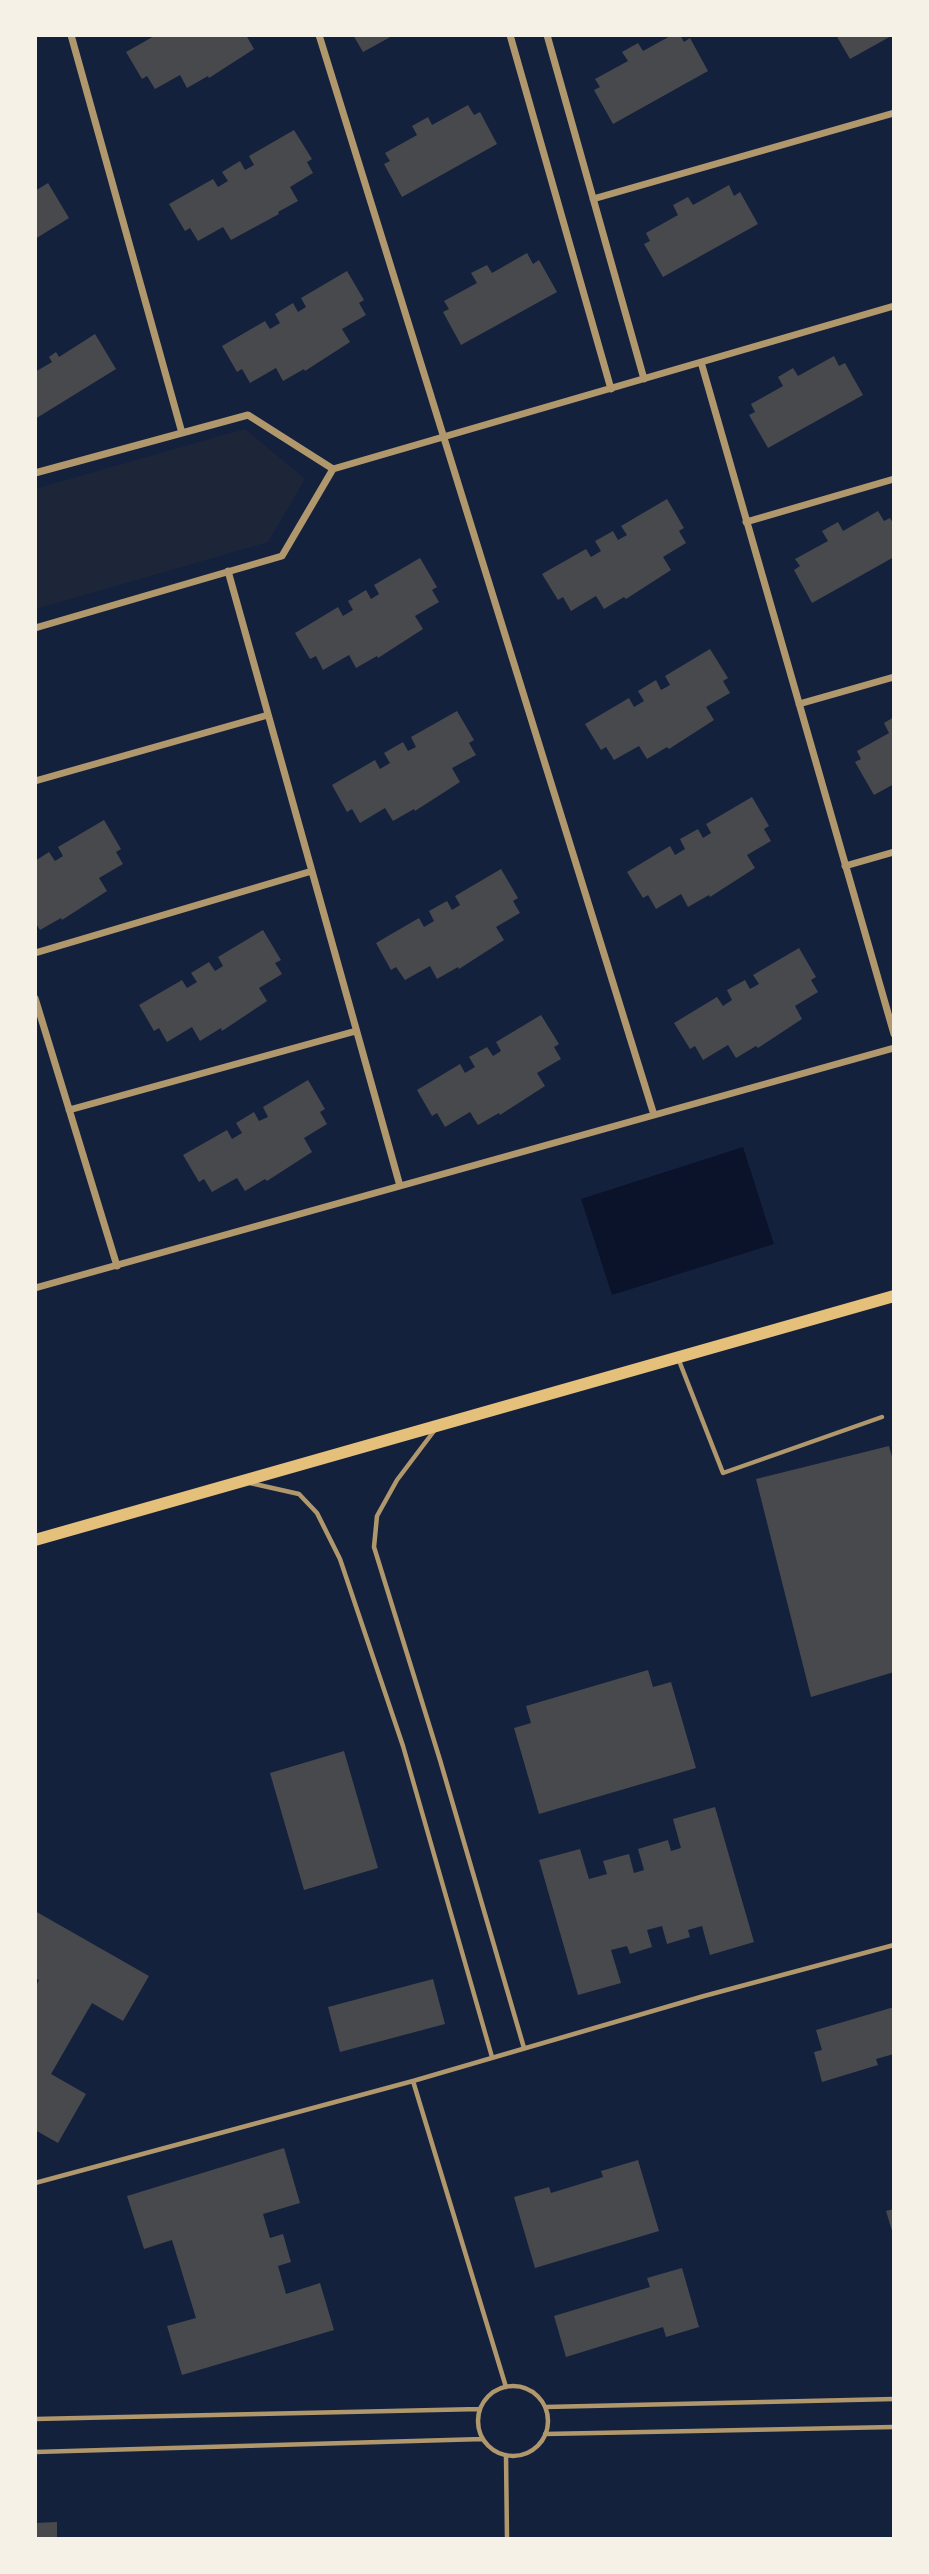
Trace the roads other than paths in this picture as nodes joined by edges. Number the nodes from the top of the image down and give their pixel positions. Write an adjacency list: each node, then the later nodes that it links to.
1 (71, 35): 11 (street)
2 (319, 35): 12 (street)
3 (510, 35): 10 (street)
4 (547, 35): 6 (street)
5 (894, 113): 6 (street)
6 (593, 199): 9 (street)
7 (894, 306): 8 (street)
8 (701, 362): 9 (street); 16 (street)
9 (644, 379): 10 (street)
10 (611, 388): 12 (street)
11 (182, 433): 13 (street); 14 (street)
12 (443, 437): 13 (street); 32 (street)
13 (333, 469): 17 (street)
14 (35, 473)
15 (894, 479): 16 (street)
16 (747, 522): 20 (street)
17 (228, 571): 18 (street); 21 (street)
18 (35, 628)
19 (894, 677): 20 (street)
20 (799, 704): 24 (street)
21 (268, 715): 22 (street); 25 (street)
22 (35, 781)
23 (894, 852): 24 (street)
24 (845, 866): 29 (street)
25 (312, 871): 26 (street); 28 (street)
26 (35, 953)
27 (35, 998): 31 (street)
28 (356, 1031): 31 (street); 33 (street)
29 (894, 1034)
30 (894, 1048): 32 (street)
31 (69, 1110): 34 (street)
32 (654, 1115): 33 (street)
33 (400, 1186): 34 (street)
34 (117, 1266): 35 (street)
35 (35, 1288)
36 (894, 1296): 37 (main road)
37 (678, 1357): 38 (lane); 39 (main road)
38 (883, 1417)
39 (438, 1426): 40 (main road); 43 (lane)
40 (243, 1481): 41 (main road); 44 (lane)
41 (35, 1540)
42 (894, 1944): 43 (lane)
43 (524, 2048): 44 (lane)
44 (492, 2057): 45 (lane)
45 (413, 2081): 46 (lane); 47 (lane)
46 (35, 2183)
47 (506, 2386): 49 (lane); 50 (lane)
48 (894, 2399): 49 (lane)
49 (545, 2407): 53 (lane)
50 (480, 2409): 51 (lane); 54 (lane)
51 (35, 2419)
52 (894, 2427): 53 (lane)
53 (545, 2434): 56 (lane)
54 (483, 2439): 55 (lane); 56 (lane)
55 (35, 2452)
56 (506, 2455): 57 (lane)
57 (507, 2539)

